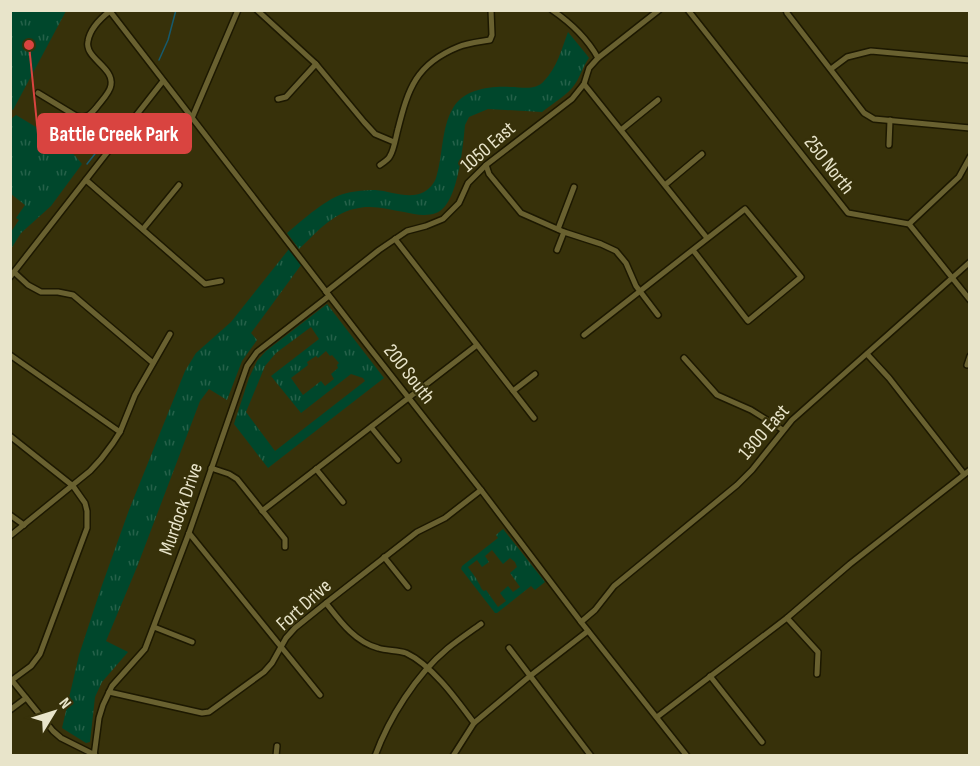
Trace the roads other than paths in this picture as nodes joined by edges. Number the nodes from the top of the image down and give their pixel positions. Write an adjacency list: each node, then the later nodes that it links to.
1 (238, 10): 18 (street)
2 (258, 10): 11 (street)
3 (491, 10): 22 (street)
4 (552, 10): 9 (street)
5 (659, 10): 9 (street)
6 (688, 10): 32 (street, 250 North)
7 (786, 10): 12 (street)
8 (109, 11): 13 (street, 200 South); 15 (street)
9 (598, 58): 14 (street, 1050 East)
10 (969, 60): 12 (street)
11 (316, 64): 16 (street); 22 (street)
12 (831, 69): 19 (street)
13 (163, 81): 18 (street, 200 South); 28 (street)
14 (584, 84): 21 (street); 27 (street, 1050 East)
15 (38, 93)
16 (278, 99)
17 (658, 100): 21 (street)
18 (192, 118): 44 (street, 200 South)
19 (890, 120): 20 (street); 23 (street)
20 (969, 128)
21 (621, 130): 30 (street)
22 (394, 142): 26 (street)
23 (889, 145)
24 (702, 154): 30 (street)
25 (969, 157): 32 (street)
26 (380, 165)
27 (486, 165): 34 (street); 36 (street, 1050 East)
28 (87, 180): 33 (street); 40 (street)
29 (179, 184): 33 (street)
30 (664, 184): 35 (street)
31 (574, 187): 34 (street)
32 (909, 224): 41 (street)
33 (142, 229): 42 (street)
34 (561, 231): 37 (street); 43 (street)
35 (707, 238): 38 (street); 38 (street)
36 (395, 239): 44 (street, 1050 East); 49 (street)
37 (557, 250)
38 (693, 250): 43 (street)
39 (969, 262): 41 (street, 1300 East)
40 (12, 274): 54 (street)
41 (952, 277): 45 (street); 50 (street, 1300 East)
42 (221, 281)
43 (640, 291): 46 (street); 48 (street)
44 (328, 294): 58 (street, 200 South); 65 (street, Murdock Drive)
45 (969, 300)
46 (658, 315)
47 (170, 334): 54 (street)
48 (584, 335)
49 (477, 345): 57 (street); 58 (street)
50 (867, 354): 61 (street, 1300 East); 67 (street)
51 (10, 355): 62 (street)
52 (969, 356): 55 (street)
53 (684, 358): 61 (street)
54 (153, 363): 62 (street)
55 (967, 365)
56 (535, 374): 57 (street)
57 (513, 391): 59 (street)
58 (408, 398): 60 (street); 69 (street, 200 South)
59 (534, 418)
60 (371, 427): 64 (street); 66 (street)
61 (783, 430): 81 (street, 1300 East)
62 (120, 432): 68 (street)
63 (10, 436): 68 (street)
64 (398, 460)
65 (211, 468): 71 (street); 74 (street, Murdock Drive)
66 (316, 469): 70 (street); 71 (street)
67 (967, 472): 80 (street)
68 (73, 486): 73 (street); 92 (street)
69 (481, 490): 77 (street, Fort Drive); 81 (street, 200 South)
70 (343, 502)
71 (262, 511): 76 (street)
72 (10, 514): 73 (street)
73 (24, 525): 75 (street)
74 (189, 533): 83 (street, Murdock Drive); 86 (street)
75 (10, 536)
76 (285, 547)
77 (384, 557): 78 (street); 79 (street, Fort Drive)
78 (408, 587)
79 (326, 603): 86 (street, Fort Drive); 88 (street)
80 (787, 618): 89 (street); 91 (street)
81 (581, 622): 84 (street, 200 South)
82 (481, 624): 88 (street)
83 (154, 627): 85 (street); 93 (street, Murdock Drive)
84 (588, 631): 90 (street); 97 (street, 200 South)
85 (192, 642)
86 (281, 646): 93 (street, Fort Drive); 94 (street)
87 (509, 648): 90 (street)
88 (427, 668): 98 (street); 103 (street)
89 (818, 674)
90 (530, 676): 98 (street); 105 (street)
91 (710, 676): 97 (street); 99 (street)
92 (11, 679): 95 (street)
93 (109, 693): 101 (street, Murdock Drive)
94 (320, 695)
95 (26, 698): 96 (street); 101 (street)
96 (10, 710)
97 (657, 717): 106 (street, 200 South)
98 (474, 723): 104 (street)
99 (762, 742)
100 (277, 746): 102 (street)
101 (95, 755)
102 (276, 756)
103 (375, 756)
104 (453, 756)
105 (591, 756)
106 (687, 756)

